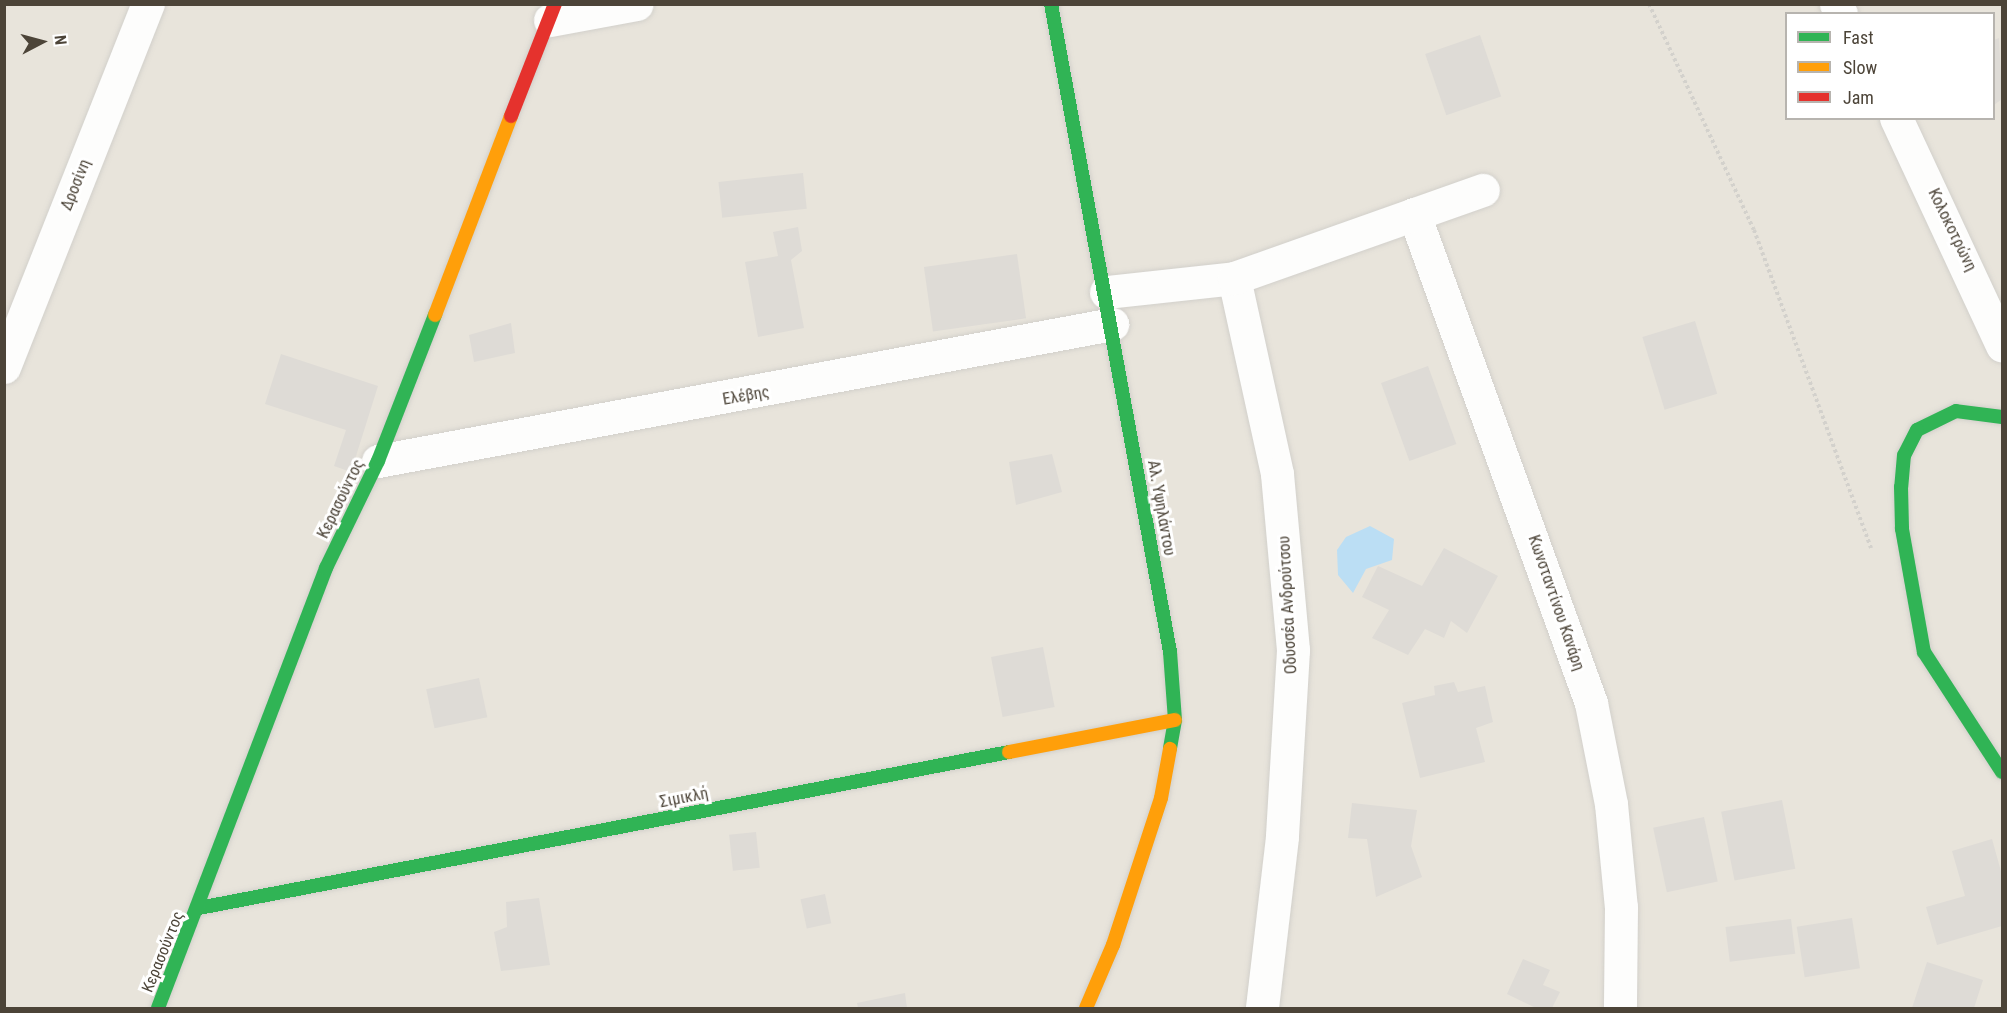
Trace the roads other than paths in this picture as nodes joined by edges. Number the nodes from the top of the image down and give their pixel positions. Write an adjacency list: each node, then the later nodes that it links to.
1 (148, 4): 12 (street, Δροσίνη)
2 (637, 4): 4 (street)
3 (1051, 4): 9 (street, Αλ. Υψηλάντου)
4 (553, 12): 14 (street, Κερασούντος)
5 (1897, 120): 11 (street, Κολοκοτρώνη)
6 (1483, 190): 7 (street)
7 (1414, 214): 8 (street); 21 (street, Κωνσταντίνου Κανάρη)
8 (1234, 278): 9 (street); 20 (street, Οδυσσέα Ανδρούτσου)
9 (1106, 292): 10 (street, Αλ. Υψηλάντου)
10 (1112, 324): 14 (street, Ελέβης); 15 (street, Αλ. Υψηλάντου)
11 (2002, 345)
12 (4, 367)
13 (2002, 417): 16 (street)
14 (378, 461): 17 (street, Κερασούντος)
15 (1174, 720): 17 (street, Σιμικλή); 19 (street, Αλ. Υψηλάντου)
16 (2002, 772)
17 (199, 908): 18 (street, Κερασούντος)
18 (158, 1008)
19 (1086, 1008)
20 (1262, 1008)
21 (1620, 1008)

